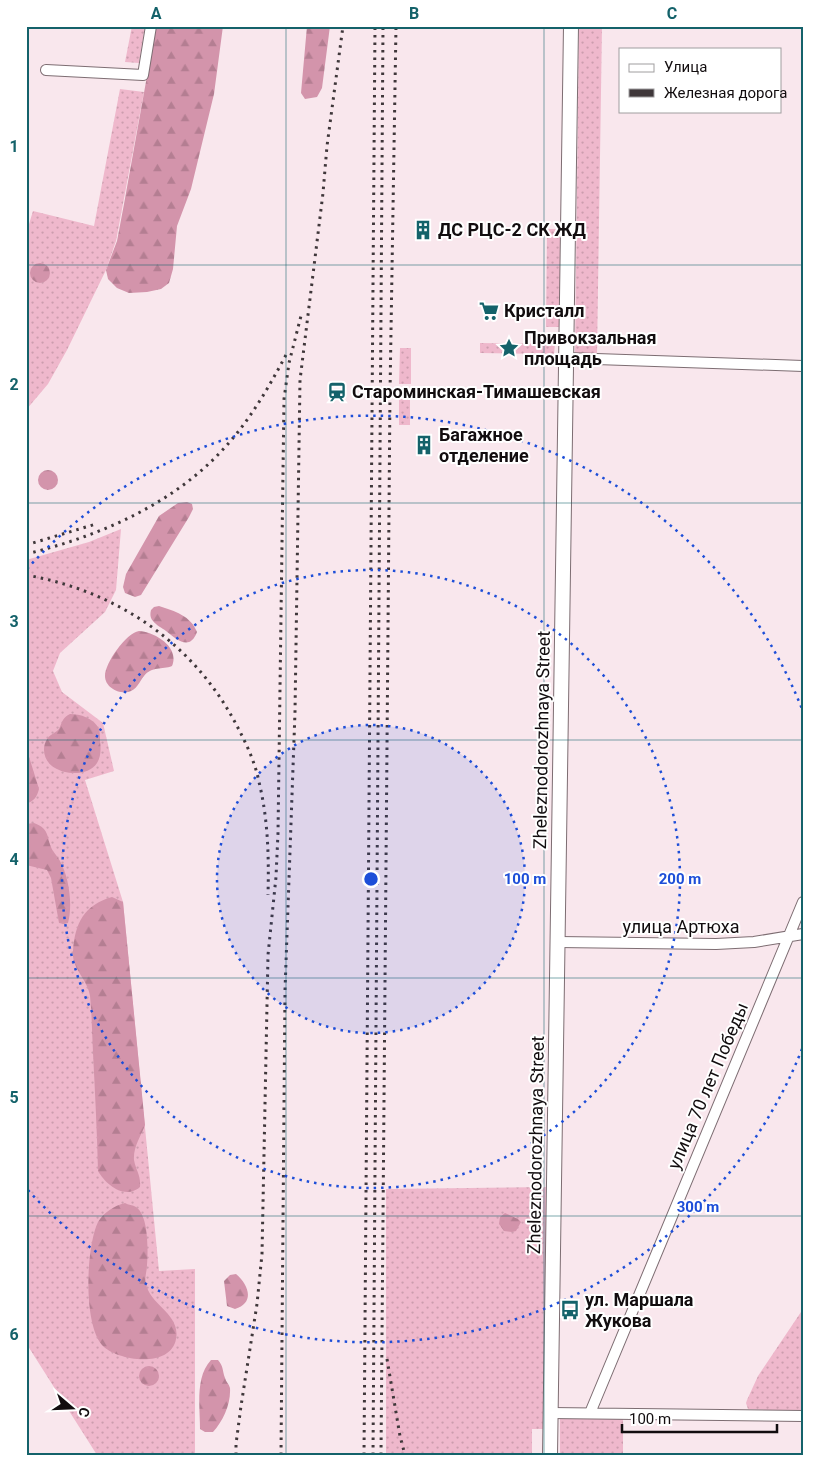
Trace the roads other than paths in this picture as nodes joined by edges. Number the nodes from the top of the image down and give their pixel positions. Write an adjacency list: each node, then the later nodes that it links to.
1 (151, 26): 3 (street)
2 (571, 26): 4 (main road, Zheleznodorozhnaya Street)
3 (46, 70)
4 (567, 358): 5 (street); 9 (main road, Zheleznodorozhnaya Street)
5 (803, 366)
6 (803, 902): 8 (street, улица 70 лет Победы)
7 (803, 934): 8 (street, улица Артюха)
8 (787, 938): 9 (street, улица Артюха); 11 (street, улица 70 лет Победы)
9 (558, 942): 10 (main road, Zheleznodorozhnaya Street)
10 (551, 1413): 11 (street); 13 (main road, Zheleznodorozhnaya Street)
11 (590, 1413): 12 (street)
12 (803, 1416)
13 (550, 1455)

